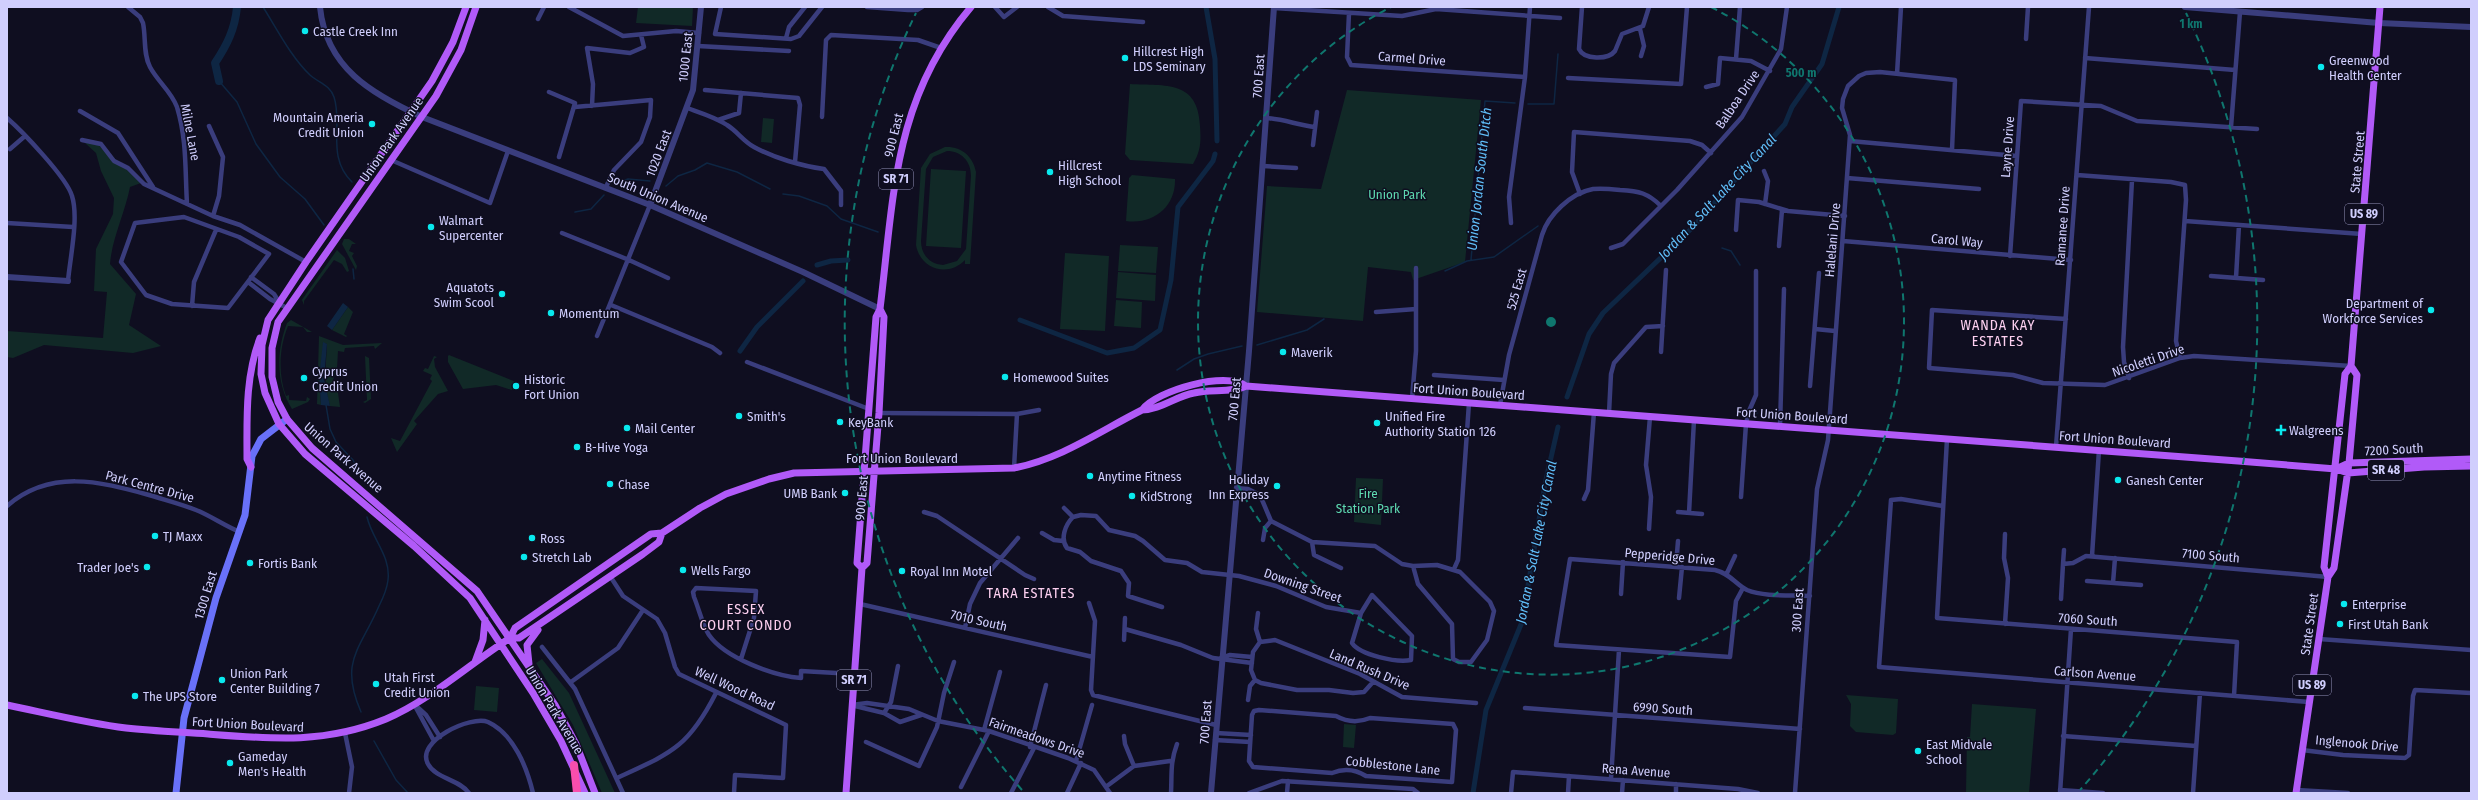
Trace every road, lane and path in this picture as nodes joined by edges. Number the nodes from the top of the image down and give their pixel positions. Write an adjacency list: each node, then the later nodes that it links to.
1 (128, 7): 96 (street, Milne Lane)
2 (320, 7): 63 (street, South Union Avenue)
3 (466, 7): 63 (main road, Union Park Avenue)
4 (476, 7): 65 (main road, Union Park Avenue)
5 (544, 7): 34 (street)
6 (569, 7): 40 (street)
7 (701, 7): 39 (street, 1000 East)
8 (721, 7): 41 (street)
9 (804, 7): 41 (street)
10 (822, 7): 41 (street)
11 (867, 7): 28 (street)
12 (922, 7): 28 (street)
13 (972, 7): 44 (main road, 900 East / SR 71)
14 (995, 7): 15 (street)
15 (1018, 7)
16 (1048, 7): 35 (street)
17 (1530, 7): 32 (street)
18 (1582, 7): 38 (street)
19 (1649, 7): 38 (street)
20 (1687, 7): 53 (street)
21 (1740, 7): 48 (street)
22 (1787, 7): 50 (street, Balboa Drive)
23 (1901, 7): 51 (street)
24 (2028, 7): 42 (street)
25 (2089, 7): 47 (street, Ramanee Drive)
26 (2185, 7): 30 (street)
27 (2380, 7): 36 (main road, State Street / US 89)
28 (908, 8)
29 (1274, 8): 31 (street); 68 (street, 700 East)
30 (2240, 12): 36 (street); 49 (street)
31 (1349, 13): 32 (street); 52 (street, Carmel Drive)
32 (1530, 16): 33 (street); 52 (street)
33 (1560, 18)
34 (538, 19)
35 (1143, 22)
36 (2379, 23): 37 (street); 113 (main road, State Street / US 89)
37 (2471, 27)
38 (1640, 28): 46 (street)
39 (699, 33): 40 (street); 43 (street, 1000 East)
40 (641, 36): 59 (street)
41 (786, 38)
42 (2026, 39)
43 (698, 46): 45 (street); 61 (street, 1000 East)
44 (941, 48): 66 (street); 139 (main road, 900 East / SR 71)
45 (789, 51)
46 (1641, 56)
47 (2085, 58): 49 (street); 58 (street, Ramanee Drive)
48 (1736, 60): 50 (street); 54 (street)
49 (2235, 70): 72 (street)
50 (1770, 71): 81 (street, Balboa Drive)
51 (1897, 74): 76 (street, Halelani Drive); 79 (street)
52 (1525, 77): 106 (street)
53 (1568, 78)
54 (1706, 87)
55 (705, 90): 57 (street)
56 (549, 92): 60 (street)
57 (741, 93): 69 (street); 85 (street)
58 (2082, 104): 72 (street); 82 (street, Layne Drive); 89 (street, Ramanee Drive)
59 (592, 106): 60 (street); 93 (street)
60 (575, 107): 83 (street)
61 (687, 108): 69 (street); 98 (street, 1020 East)
62 (80, 111): 92 (street)
63 (413, 112): 65 (street, South Union Avenue); 102 (main road, Union Park Avenue)
64 (1317, 112): 71 (street)
65 (422, 117): 80 (street, South Union Avenue); 84 (main road, Union Park Avenue)
66 (822, 117)
67 (7, 118): 74 (street)
68 (1266, 118): 71 (street); 86 (street, 700 East)
69 (718, 120): 85 (street)
70 (209, 126): 103 (street)
71 (1315, 127): 77 (street)
72 (2231, 127): 73 (street)
73 (2256, 129)
74 (24, 136): 78 (street); 109 (street)
75 (82, 140): 92 (street)
76 (1850, 141): 79 (street); 90 (street, Halelani Drive)
77 (1313, 145)
78 (10, 150)
79 (1952, 150): 82 (street)
80 (508, 151): 84 (street); 93 (street, South Union Avenue)
81 (1711, 153): 95 (street); 100 (street, Balboa Drive)
82 (2017, 156): 118 (street, Layne Drive)
83 (559, 157)
84 (390, 160): 114 (main road, Union Park Avenue)
85 (796, 162): 99 (street)
86 (1262, 166): 87 (street); 157 (street, 700 East)
87 (1296, 168)
88 (1764, 171): 97 (street)
89 (2077, 175): 91 (street); 120 (street, Ramanee Drive)
90 (1847, 178): 94 (street); 104 (street, Halelani Drive)
91 (2132, 180): 105 (street); 154 (street)
92 (153, 187): 96 (street)
93 (606, 187): 98 (street, South Union Avenue)
94 (1979, 189)
95 (1580, 194): 100 (street); 155 (street, 525 East)
96 (187, 204): 103 (street)
97 (1765, 204): 101 (street); 111 (street)
98 (650, 205): 119 (street); 139 (street, South Union Avenue)
99 (840, 205)
100 (1661, 206): 117 (street, Balboa Drive)
101 (1782, 210): 104 (street); 116 (street)
102 (342, 211): 114 (main road); 121 (main road, Union Park Avenue)
103 (213, 216): 121 (street)
104 (1844, 216): 115 (street, Halelani Drive)
105 (2185, 221): 108 (street); 150 (street)
106 (1511, 222)
107 (7, 223): 109 (street)
108 (2239, 225): 113 (street); 130 (street)
109 (73, 227): 132 (street)
110 (216, 230): 128 (street); 137 (street); 137 (street)
111 (1736, 230)
112 (562, 233): 119 (street)
113 (2362, 234): 152 (main road, State Street / US 89)
114 (334, 240): 138 (main road, Union Park Avenue)
115 (1842, 241): 118 (street, Carol Way); 146 (street, Halelani Drive)
116 (1779, 246)
117 (1611, 248)
118 (2010, 256): 120 (street, Carol Way)
119 (629, 260): 129 (street); 136 (street)
120 (2071, 260): 142 (street, Ramanee Drive)
121 (306, 262): 135 (main road, Union Park Avenue)
122 (1416, 268): 140 (street)
123 (1666, 270): 144 (street)
124 (1756, 271): 172 (street)
125 (1818, 273): 145 (street)
126 (2211, 276): 130 (street)
127 (7, 277): 132 (street)
128 (252, 278): 133 (street); 135 (street)
129 (668, 278)
130 (2236, 278): 131 (street)
131 (2263, 280)
132 (68, 282)
133 (248, 282): 135 (street); 137 (street)
134 (1784, 289): 173 (street)
135 (279, 302): 138 (street); 143 (main road, Union Park Avenue)
136 (610, 305): 147 (street); 149 (street)
137 (192, 306)
138 (288, 308): 169 (main road, Union Park Avenue)
139 (880, 309): 162 (main road, 900 East / SR 71); 165 (main road, 900 East / SR 71)
140 (1416, 309): 141 (street); 159 (street)
141 (1376, 312)
142 (2066, 319): 156 (street, Ramanee Drive); 156 (street, Nicoletti Drive)
143 (266, 325): 171 (main road, Union Park Avenue); 181 (main road)
144 (1663, 326): 148 (street); 167 (street)
145 (1815, 329): 146 (street); 158 (street)
146 (1835, 331): 174 (street, Halelani Drive)
147 (597, 336)
148 (1661, 352)
149 (720, 353)
150 (2180, 358): 152 (street, Nicoletti Drive); 154 (street, Nicoletti Drive)
151 (747, 362): 162 (street)
152 (2351, 366): 179 (main road, State Street); 183 (main road, State Street / US 89)
153 (1434, 375): 155 (street)
154 (2129, 378): 156 (street, Nicoletti Drive)
155 (1504, 380): 161 (street, 525 East)
156 (2060, 384): 176 (street, Ramanee Drive)
157 (1246, 386): 159 (main road, Fort Union Boulevard); 182 (main road, Fort Union Boulevard); 187 (street, 700 East)
158 (1810, 386)
159 (1412, 399): 160 (main road, Fort Union Boulevard)
160 (1469, 403): 161 (main road, Fort Union Boulevard); 220 (street)
161 (1500, 405): 164 (main road, Fort Union Boulevard)
162 (870, 409): 184 (main road, 900 East / SR 71)
163 (1039, 410): 166 (street)
164 (1594, 412): 167 (main road, Fort Union Boulevard); 189 (street)
165 (880, 413): 166 (street); 185 (main road, 900 East / SR 71)
166 (1018, 414): 182 (street)
167 (1609, 414): 168 (main road, Fort Union Boulevard)
168 (1650, 416): 170 (main road, Fort Union Boulevard); 199 (street)
169 (287, 419): 171 (main road, 1300 East); 247 (main road, Union Park Avenue)
170 (1694, 420): 172 (main road, Fort Union Boulevard); 195 (street)
171 (279, 424): 181 (main road, 1300 East); 241 (main road, Union Park Avenue)
172 (1746, 424): 173 (main road, Fort Union Boulevard); 188 (street)
173 (1780, 426): 174 (main road, Fort Union Boulevard)
174 (1828, 430): 175 (main road, Fort Union Boulevard); 231 (street, 300 East)
175 (1947, 439): 176 (main road, Fort Union Boulevard); 191 (street)
176 (2056, 447): 177 (main road, Fort Union Boulevard)
177 (2099, 450): 183 (main road, Fort Union Boulevard); 211 (street)
178 (2471, 459): 179 (main road, 7200 South / SR 48)
179 (2349, 463): 183 (main road, 7200 South / SR 48); 186 (main road, State Street)
180 (2471, 466): 186 (main road, 7200 South / SR 48)
181 (251, 467): 200 (main road, 1300 East)
182 (1014, 468): 185 (main road, Fort Union Boulevard)
183 (2336, 469): 186 (main road, 7200 South / SR 48); 224 (main road, State Street / US 89)
184 (865, 470): 185 (main road, Fort Union Boulevard); 201 (main road, Fort Union Boulevard); 218 (main road, 900 East / SR 71)
185 (875, 470): 218 (main road, 900 East / SR 71)
186 (2348, 473): 224 (main road, State Street)
187 (1236, 488): 198 (street); 221 (street, 700 East)
188 (1741, 497)
189 (1584, 499)
190 (7, 506): 200 (street, Park Centre Drive)
191 (1943, 506): 243 (street, 7060 South); 269 (street, Carlson Avenue)
192 (1064, 508): 197 (street)
193 (924, 512): 213 (street)
194 (1678, 512): 195 (street)
195 (1689, 513): 196 (street)
196 (1702, 514)
197 (1073, 517): 206 (street); 221 (street, Downing Street)
198 (1271, 521): 205 (street); 208 (street)
199 (1649, 529)
200 (240, 532): 291 (main road, 1300 East)
201 (662, 533): 223 (main road, Fort Union Boulevard); 247 (main road, Fort Union Boulevard)
202 (1042, 533): 206 (street)
203 (2005, 534): 243 (street)
204 (1018, 538): 213 (street)
205 (1263, 540)
206 (1063, 541): 236 (street)
207 (1678, 541): 217 (street)
208 (1312, 542): 216 (street); 219 (street)
209 (2064, 550): 215 (street)
210 (1735, 556): 222 (street)
211 (2092, 556): 212 (street, 7100 South); 215 (street)
212 (2115, 558): 224 (street, 7100 South); 227 (street)
213 (1001, 559): 225 (street); 244 (street)
214 (1623, 562): 217 (street, Pepperidge Drive); 230 (street); 253 (street, Pepperidge Drive)
215 (2063, 564): 233 (street)
216 (1413, 566): 220 (street); 220 (street)
217 (1679, 567): 222 (street, Pepperidge Drive); 232 (street)
218 (862, 568): 235 (main road, 900 East / SR 71)
219 (1341, 568)
220 (1454, 569)
221 (1229, 574): 239 (street, Downing Street); 257 (street, 700 East)
222 (1727, 574): 229 (street, Pepperidge Drive)
223 (610, 576): 237 (street, Well Wood Road); 242 (main road, Fort Union Boulevard)
224 (2328, 577): 248 (main road, State Street / US 89)
225 (1034, 579)
226 (2087, 581): 227 (street)
227 (2114, 583): 228 (street)
228 (2141, 585)
229 (1743, 588): 231 (street, Pepperidge Drive); 253 (street)
230 (1621, 594)
231 (1810, 596): 289 (street, 300 East)
232 (1680, 598)
233 (2061, 599)
234 (1089, 603): 255 (street)
235 (860, 604): 244 (street, 7010 South); 265 (main road, 900 East / SR 71)
236 (1162, 607)
237 (643, 610): 267 (street); 271 (street, Well Wood Road)
238 (1258, 613): 250 (street)
239 (1361, 613): 239 (street)
240 (1125, 618): 245 (street)
241 (485, 620): 251 (main road, Union Park Avenue); 259 (main road)
242 (547, 620): 247 (main road, Fort Union Boulevard); 263 (main road)
243 (2005, 624): 246 (street, 7060 South)
244 (965, 628): 255 (street, 7010 South)
245 (1125, 629): 249 (street); 257 (street)
246 (2071, 629): 269 (street); 274 (street, 7060 South)
247 (510, 638): 251 (main road, Fort Union Boulevard); 263 (main road, Union Park Avenue)
248 (2319, 639): 254 (street); 276 (main road, State Street / US 89)
249 (1124, 640)
250 (1260, 642): 256 (street); 268 (street, Land Rush Drive)
251 (500, 644): 259 (main road, Fort Union Boulevard); 308 (main road, Union Park Avenue)
252 (542, 647): 267 (street)
253 (1619, 650): 286 (street)
254 (2471, 650)
255 (1093, 657): 288 (street)
256 (1252, 657): 257 (street); 261 (street)
257 (1222, 658): 261 (street); 288 (street, 700 East)
258 (741, 659): 258 (street); 265 (street)
259 (475, 662): 278 (main road, Fort Union Boulevard)
260 (954, 662): 287 (street)
261 (1252, 663): 266 (street)
262 (898, 666): 282 (street)
263 (530, 668): 329 (main road, Union Park Avenue)
264 (1000, 672): 290 (street)
265 (854, 674): 280 (main road, 900 East / SR 71)
266 (1254, 680): 268 (street); 275 (street)
267 (571, 682): 311 (street)
268 (1373, 682): 277 (street, Land Rush Drive)
269 (2067, 682): 272 (street, Carlson Avenue); 296 (street)
270 (1046, 685): 304 (street)
271 (716, 693): 311 (street); 331 (street, Well Wood Road)
272 (2200, 693): 274 (street, Carlson Avenue); 303 (street)
273 (2471, 693): 305 (street, Inglenook Drive)
274 (2234, 696): 276 (street, Carlson Avenue)
275 (1248, 700)
276 (2309, 702): 305 (main road, State Street / US 89)
277 (1476, 703)
278 (414, 704): 292 (main road, Fort Union Boulevard); 297 (street); 299 (street)
279 (7, 705): 291 (main road, Fort Union Boulevard)
280 (852, 705): 282 (street, Fairmeadows Drive); 284 (street); 332 (main road, 900 East / SR 71)
281 (1092, 705): 307 (street)
282 (890, 706): 284 (street); 285 (street, Fairmeadows Drive)
283 (1525, 708): 286 (street, 6990 South)
284 (884, 713): 285 (street)
285 (920, 715): 287 (street, Fairmeadows Drive)
286 (1615, 715): 289 (street, 6990 South); 312 (street)
287 (938, 721): 290 (street, Fairmeadows Drive); 300 (street)
288 (1216, 725): 293 (street, 700 East)
289 (1800, 729): 345 (street, 300 East)
290 (987, 731): 304 (street, Fairmeadows Drive); 317 (street)
291 (181, 732): 292 (main road, Fort Union Boulevard); 323 (main road, 1300 East)
292 (345, 733): 324 (street)
293 (1216, 733): 294 (street); 298 (street, 700 East)
294 (1251, 735): 301 (street, Cobblestone Lane); 301 (street, Cobblestone Lane)
295 (1124, 736): 309 (street)
296 (2063, 736): 303 (street); 319 (street)
297 (440, 737): 299 (street); 326 (street)
298 (1215, 740): 301 (street); 337 (street, 700 East)
299 (434, 741): 325 (street)
300 (866, 742)
301 (1250, 742)
302 (1177, 744): 306 (street)
303 (2196, 746): 347 (street)
304 (1032, 747): 307 (street, Fairmeadows Drive); 333 (street)
305 (2302, 750): 320 (main road, State Street / US 89)
306 (1170, 761): 309 (street); 336 (street)
307 (1079, 762): 316 (street, Fairmeadows Drive); 334 (street)
308 (574, 765): 327 (highway); 328 (main road, Union Park Avenue)
309 (1134, 766): 316 (street)
310 (1569, 776): 312 (street, Rena Avenue); 340 (street, Rena Avenue); 341 (street)
311 (617, 778): 330 (street)
312 (1610, 779): 313 (street, Rena Avenue)
313 (1623, 780): 315 (street, Rena Avenue); 342 (street)
314 (1288, 781): 321 (street); 322 (street); 339 (street)
315 (1676, 784): 318 (street, Rena Avenue); 343 (street)
316 (1107, 786): 335 (street, Fairmeadows Drive)
317 (961, 787)
318 (1730, 791): 344 (street, Rena Avenue)
319 (2060, 791): 346 (street)
320 (2297, 791): 348 (street)
321 (1255, 792): 338 (street)
322 (1417, 792)
323 (176, 793)
324 (349, 793)
325 (469, 793)
326 (533, 793)
327 (577, 793)
328 (585, 793)
329 (595, 793)
330 (624, 793)
331 (734, 793)
332 (846, 793)
333 (1012, 793)
334 (1067, 793)
335 (1110, 793)
336 (1171, 793)
337 (1211, 793)
338 (1249, 793)
339 (1287, 793)
340 (1511, 793)
341 (1568, 793)
342 (1622, 793)
343 (1676, 793)
344 (1758, 793)
345 (1794, 793)
346 (2103, 793)
347 (2193, 793)
348 (2348, 793)

